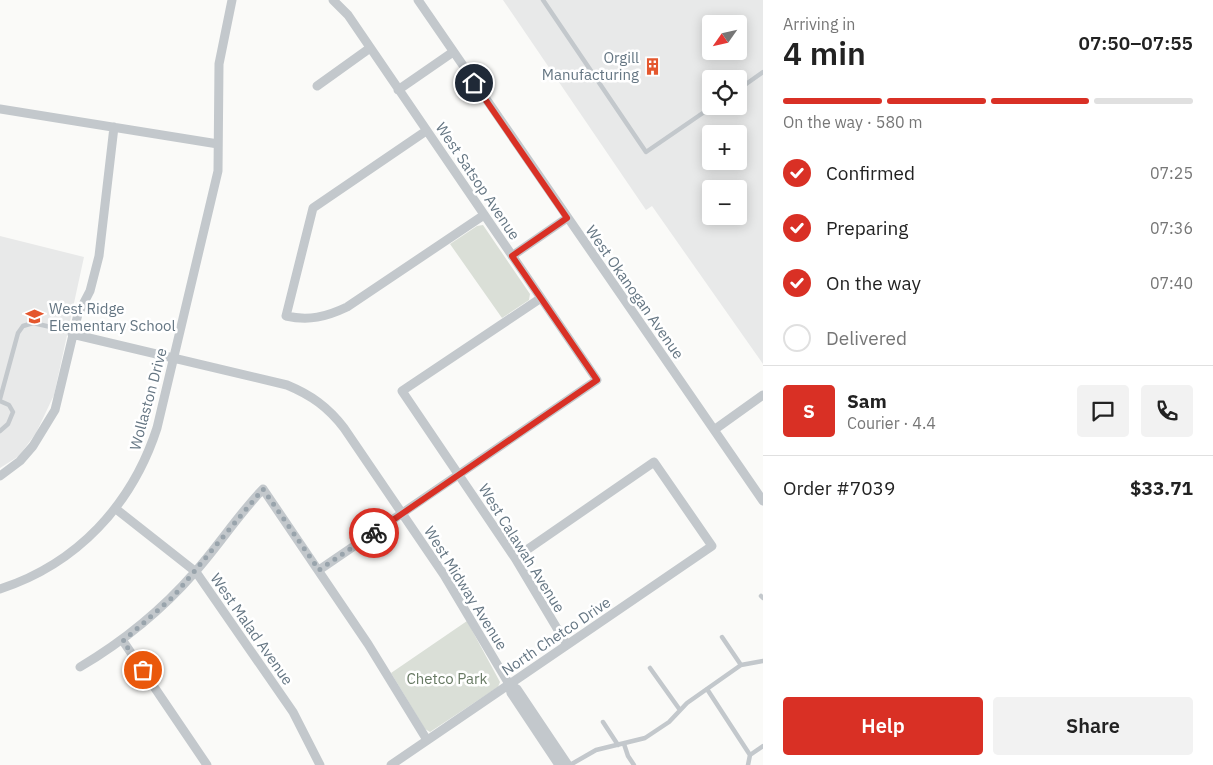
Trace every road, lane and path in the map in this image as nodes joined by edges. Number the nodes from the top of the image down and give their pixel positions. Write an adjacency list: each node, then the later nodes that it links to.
1 (232, 0): 15 (street, Wollaston Drive)
2 (333, 0): 5 (street, West Satsop Avenue)
3 (418, 0): 6 (street, West Okanogan Avenue)
4 (543, 0): 12 (lane)
5 (370, 48): 9 (street); 10 (street, West Satsop Avenue)
6 (453, 52): 10 (street); 17 (street, West Okanogan Avenue)
7 (763, 72): 8 (lane)
8 (747, 83)
9 (317, 86)
10 (398, 90): 14 (street, West Satsop Avenue)
11 (0, 109): 13 (street)
12 (702, 114)
13 (114, 127): 15 (street); 20 (street)
14 (426, 131): 16 (street, West Satsop Avenue); 16 (street)
15 (218, 144): 21 (street, Wollaston Drive)
16 (484, 215): 18 (street, West Satsop Avenue)
17 (567, 218): 18 (street); 24 (street, West Okanogan Avenue)
18 (512, 256): 19 (street, West Satsop Avenue)
19 (541, 298): 26 (street, West Satsop Avenue); 26 (street, West Calawah Avenue)
20 (72, 333): 21 (street, West Midway Avenue); 23 (lane); 27 (street)
21 (173, 358): 29 (street, Wollaston Drive); 30 (street, West Midway Avenue)
22 (763, 395): 24 (street)
23 (0, 400): 25 (lane)
24 (714, 430): 28 (street, West Okanogan Avenue)
25 (0, 431)
26 (459, 474): 30 (street); 31 (street, West Calawah Avenue)
27 (0, 476)
28 (763, 501)
29 (116, 509): 33 (street, West Malad Avenue); 34 (street, Wollaston Drive)
30 (402, 513): 32 (street); 42 (street, West Midway Avenue)
31 (515, 558): 37 (street, West Calawah Avenue); 37 (street, North Chetco Drive)
32 (319, 570): 33 (street); 46 (street)
33 (196, 572): 36 (street); 52 (street, West Malad Avenue)
34 (0, 589)
35 (722, 637): 39 (lane)
36 (123, 641): 40 (street); 51 (street)
37 (566, 645): 42 (street, North Chetco Drive)
38 (763, 661): 39 (lane)
39 (741, 665): 43 (lane)
40 (80, 667)
41 (650, 668): 44 (lane)
42 (509, 684): 46 (street, North Chetco Drive); 54 (street, West Midway Avenue); 55 (street, West Midway Avenue)
43 (706, 689): 44 (lane); 50 (lane)
44 (680, 710): 47 (lane)
45 (603, 722): 48 (lane)
46 (427, 740): 53 (street, North Chetco Drive)
47 (624, 744): 48 (lane); 56 (lane)
48 (618, 745): 55 (lane)
49 (763, 746): 50 (lane)
50 (750, 755): 57 (lane)
51 (207, 765)
52 (320, 765)
53 (391, 765)
54 (559, 765)
55 (569, 765)
56 (634, 765)
57 (748, 765)

